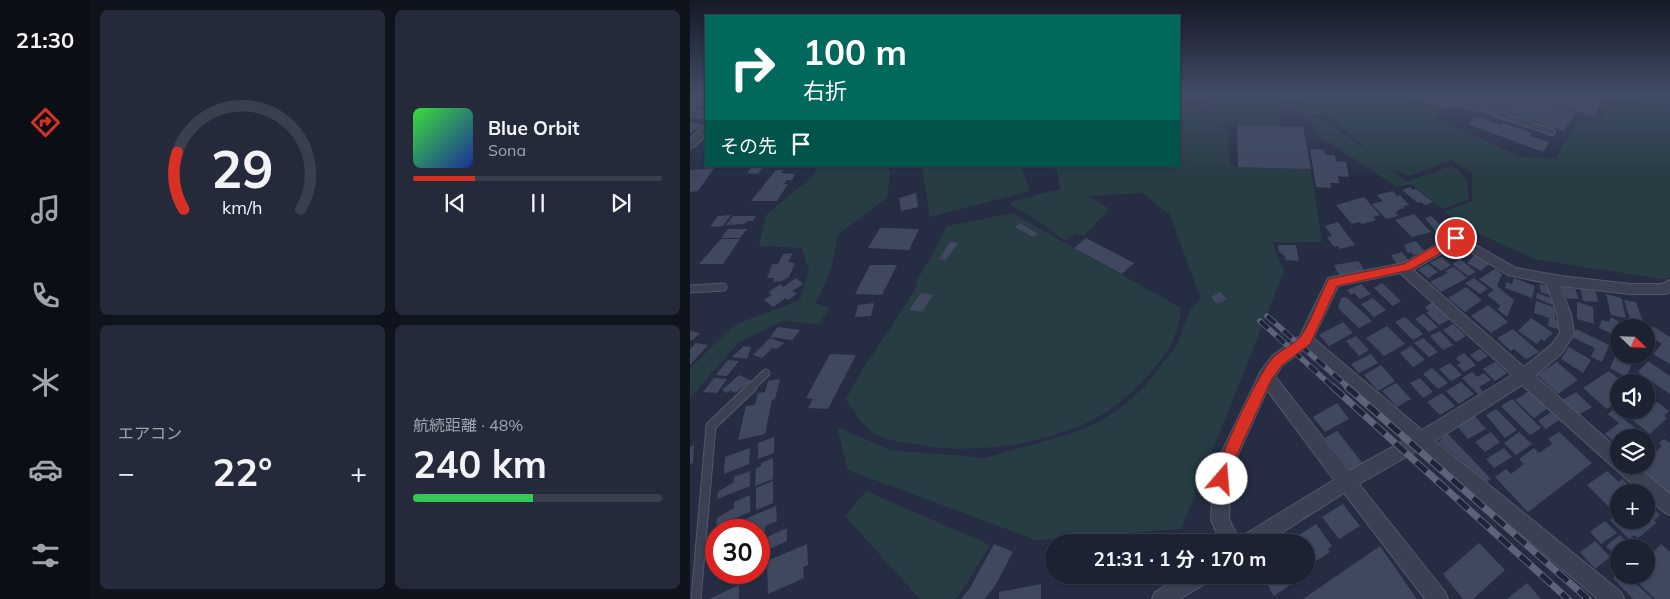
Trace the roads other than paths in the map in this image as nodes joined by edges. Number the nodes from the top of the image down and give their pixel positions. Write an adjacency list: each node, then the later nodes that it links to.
1 (1522, 122): 3 (lane)
2 (705, 130): 4 (street)
3 (1552, 132)
4 (690, 144)
5 (1402, 268): 6 (street); 10 (street); 13 (street)
6 (1551, 279): 7 (street); 13 (street)
7 (1670, 285)
8 (723, 287): 9 (lane)
9 (690, 289)
10 (1306, 340): 12 (street); 14 (street)
11 (766, 373): 22 (lane)
12 (1266, 376): 17 (street); 19 (street)
13 (1523, 377): 14 (street); 15 (street)
14 (1421, 440): 17 (street); 25 (street)
15 (1610, 453)
16 (1633, 474): 18 (street)
17 (1346, 482): 20 (street); 24 (street)
18 (1670, 506)
19 (1227, 534)
20 (1264, 534)
21 (1186, 584): 23 (street)
22 (696, 599)
23 (1162, 599)
24 (1438, 599)
25 (1614, 599)

